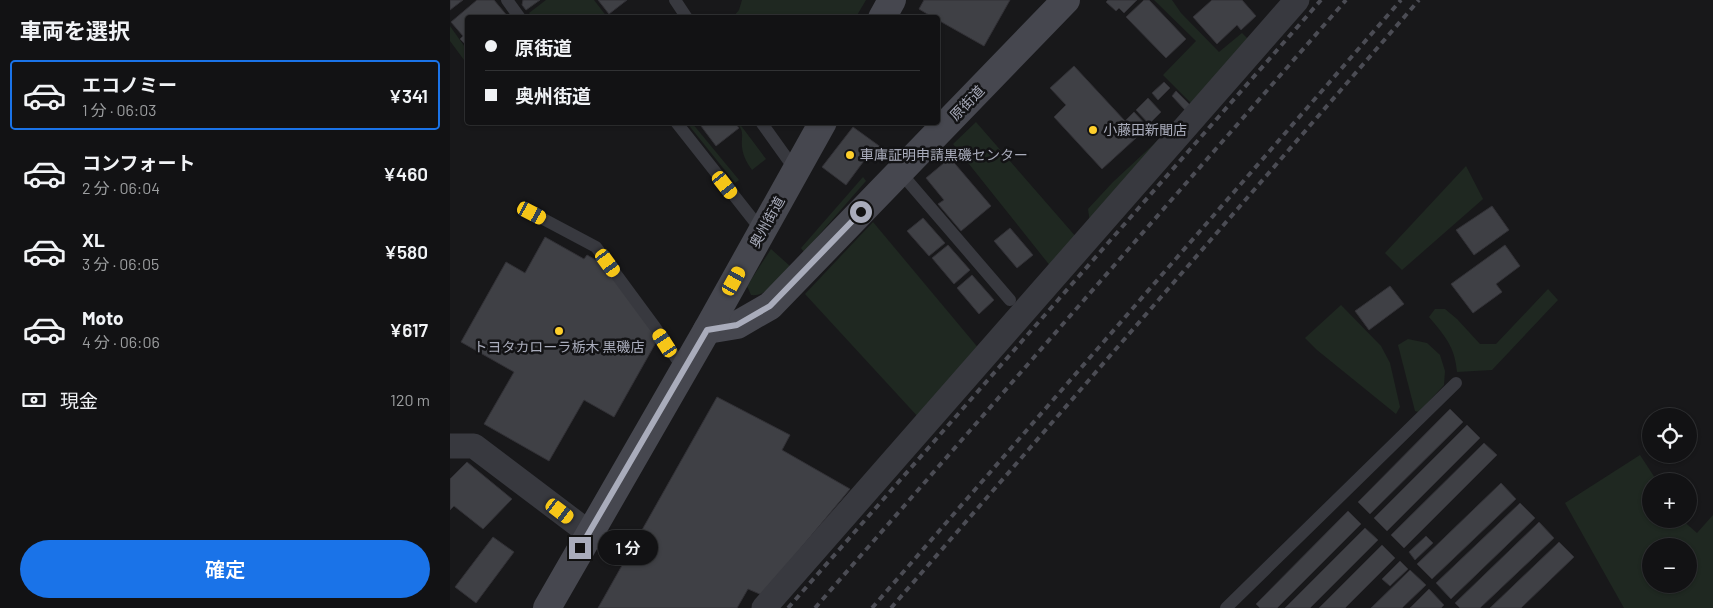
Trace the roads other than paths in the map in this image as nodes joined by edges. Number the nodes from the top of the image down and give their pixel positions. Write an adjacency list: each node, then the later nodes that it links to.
1 (507, 0): 6 (lane)
2 (674, 0): 7 (lane)
3 (892, 0): 8 (main road)
4 (1066, 0): 13 (main road, 原街道)
5 (1297, 0): 23 (street)
6 (518, 15)
7 (685, 15)
8 (884, 15)
9 (678, 125): 15 (lane)
10 (764, 125): 12 (lane)
11 (820, 125): 12 (main road, 奥州街道)
12 (796, 171): 15 (main road, 奥州街道)
13 (900, 172): 16 (lane); 17 (main road, 原街道)
14 (532, 213): 18 (lane)
15 (762, 231): 17 (main road, 奥州街道)
16 (1010, 300)
17 (707, 330): 18 (main road, 奥州街道)
18 (684, 370): 21 (main road, 奥州街道)
19 (1456, 382): 24 (lane)
20 (450, 446): 21 (street)
21 (589, 533): 22 (main road, 奥州街道)
22 (547, 608)
23 (764, 608)
24 (1226, 608)

